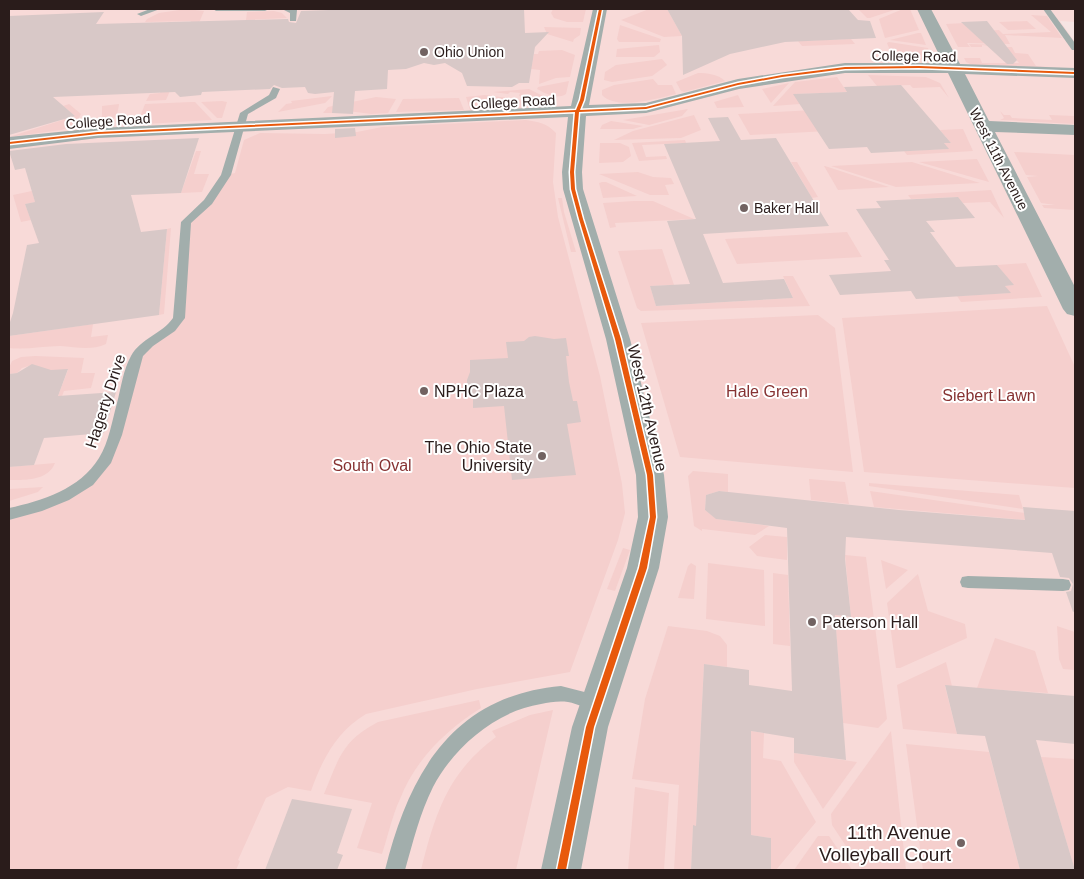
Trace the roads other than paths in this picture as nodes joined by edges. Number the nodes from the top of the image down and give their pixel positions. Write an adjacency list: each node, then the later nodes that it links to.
1 (156, 9): 8 (lane)
2 (265, 9): 7 (lane)
3 (285, 9): 9 (lane)
4 (600, 9): 14 (street, West 12th Avenue)
5 (924, 9): 11 (street, West 11th Avenue)
6 (1046, 9): 10 (lane)
7 (222, 10)
8 (141, 14)
9 (294, 19)
10 (1075, 48)
11 (954, 69): 12 (street, College Road); 14 (street, College Road); 16 (street, West 11th Avenue)
12 (1075, 74)
13 (276, 89): 15 (lane)
14 (577, 112): 15 (street, College Road); 24 (street, West 12th Avenue)
15 (241, 120): 18 (street, College Road); 21 (lane, Hagerty Drive)
16 (983, 126): 17 (street); 19 (street, West 11th Avenue)
17 (1075, 130)
18 (9, 144)
19 (1065, 267): 20 (street, West 11th Avenue)
20 (1075, 309)
21 (9, 514)
22 (968, 582): 23 (lane)
23 (1063, 585)
24 (598, 703): 25 (lane); 26 (street, West 12th Avenue)
25 (395, 870)
26 (561, 870)

